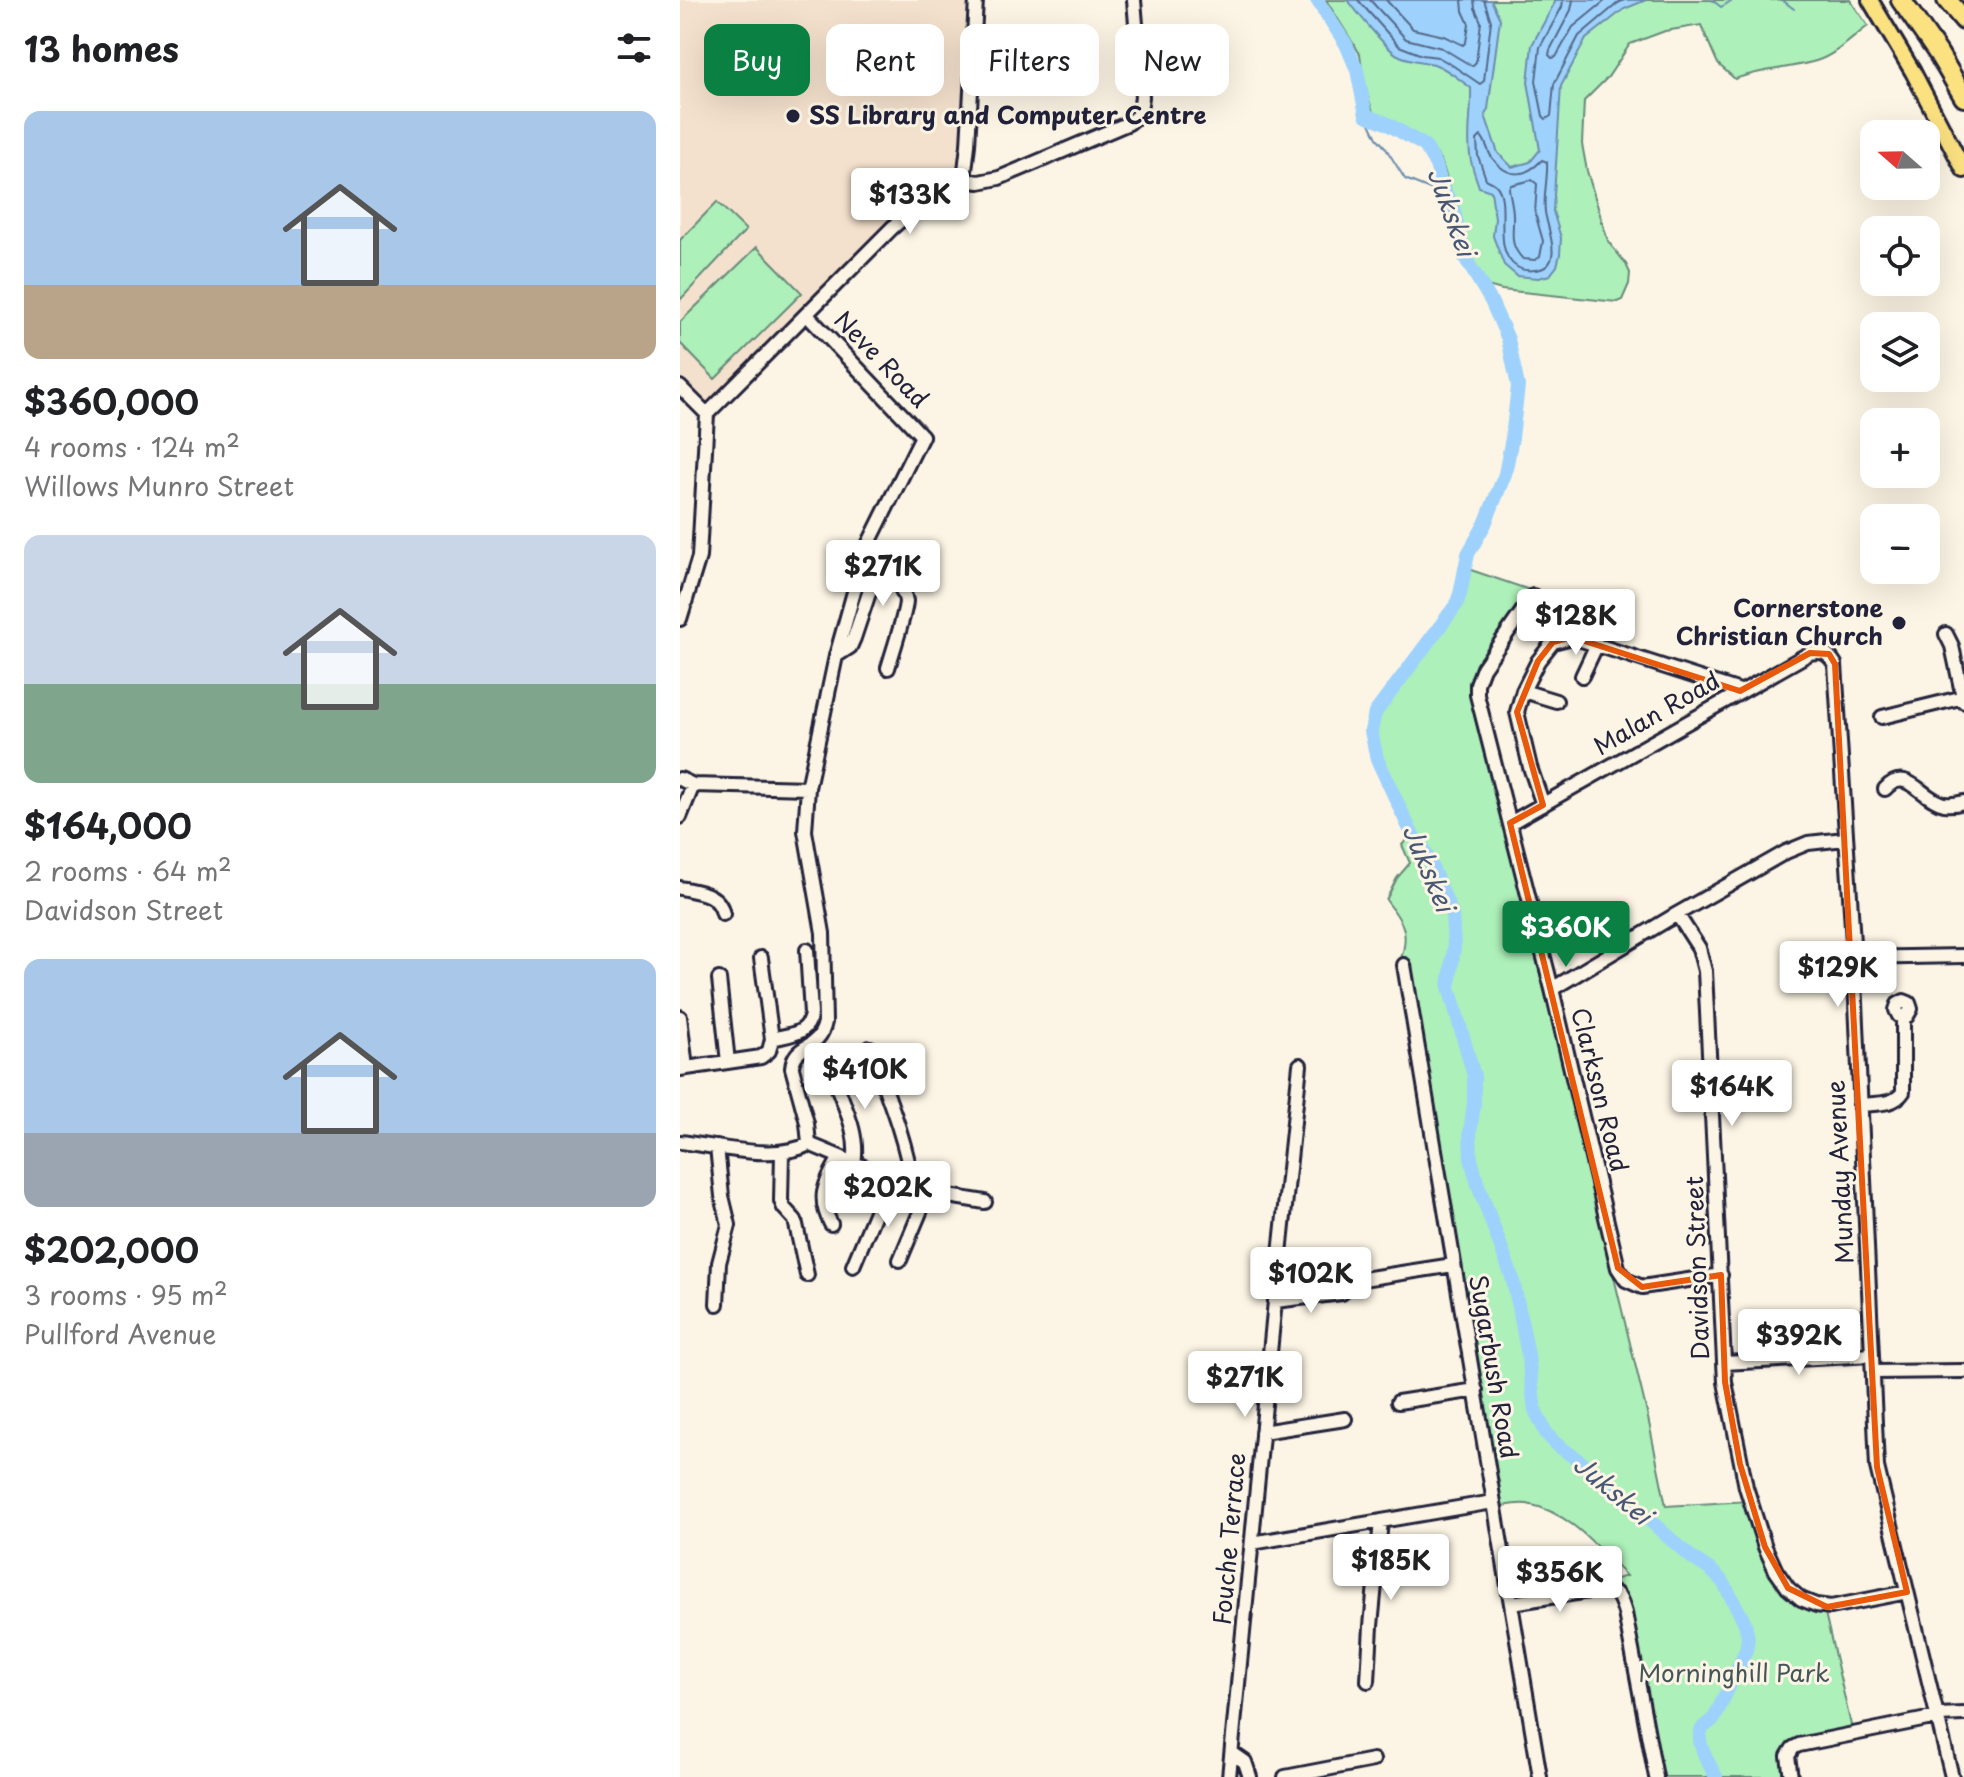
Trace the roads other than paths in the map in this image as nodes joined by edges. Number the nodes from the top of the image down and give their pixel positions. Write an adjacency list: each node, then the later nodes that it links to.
1 (976, 0): 9 (street)
2 (1134, 0): 9 (street)
3 (1870, 0): 8 (main road)
4 (1901, 0): 7 (highway)
5 (1947, 0): 6 (highway)
6 (1964, 20)
7 (1964, 97)
8 (1964, 170)
9 (964, 179): 10 (street)
10 (807, 315): 12 (street); 18 (street, Neve Road)
11 (680, 387): 12 (street)
12 (707, 414): 14 (street)
13 (1533, 596): 32 (street, Clarkson Road)
14 (680, 619)
15 (1946, 634): 23 (street)
16 (1597, 644): 20 (street); 21 (street); 22 (street)
17 (1829, 654): 22 (street, Malan Road); 33 (street, Munday Avenue)
18 (836, 656): 19 (street); 27 (street)
19 (888, 668)
20 (1582, 676)
21 (1523, 691): 24 (street); 30 (street)
22 (1740, 691): 30 (street, Malan Road)
23 (1964, 699): 25 (street)
24 (1556, 701)
25 (1882, 717)
26 (686, 782): 27 (street); 31 (street)
27 (808, 788): 54 (street)
28 (1885, 789): 29 (street)
29 (1964, 802)
30 (1543, 805): 32 (street, Malan Road)
31 (680, 817)
32 (1510, 823): 43 (street, Clarkson Road)
33 (1845, 839): 36 (street); 40 (street, Munday Avenue)
34 (680, 888): 35 (street)
35 (723, 914)
36 (1677, 914): 43 (street); 68 (street, Davidson Street)
37 (807, 950): 46 (street)
38 (1964, 956): 40 (street)
39 (761, 958): 46 (street)
40 (1854, 958): 52 (street, Munday Avenue)
41 (1404, 965): 65 (street, Sugarbush Road)
42 (719, 979): 48 (street)
43 (1552, 989): 68 (street, Clarkson Road)
44 (680, 1017): 50 (street)
45 (1903, 1018): 52 (street)
46 (772, 1039): 48 (street)
47 (870, 1048): 60 (street)
48 (728, 1062): 50 (street)
49 (1300, 1065): 71 (street, Fouche Terrace)
50 (683, 1069)
51 (833, 1075): 58 (street)
52 (1860, 1105): 73 (street, Munday Avenue)
53 (680, 1142): 55 (street)
54 (809, 1144): 56 (street); 57 (street)
55 (717, 1147): 56 (street); 72 (street)
56 (782, 1153): 67 (street)
57 (840, 1157): 58 (street); 63 (street)
58 (854, 1163): 59 (street)
59 (890, 1178): 60 (street); 66 (street)
60 (913, 1188): 61 (street)
61 (928, 1193): 62 (street); 64 (street)
62 (985, 1202)
63 (831, 1224)
64 (900, 1260)
65 (1453, 1265): 69 (street); 77 (street, Sugarbush Road)
66 (853, 1266)
67 (807, 1275)
68 (1721, 1275): 74 (street, Davidson Street)
69 (1363, 1279)
70 (1342, 1293): 71 (street)
71 (1275, 1301): 80 (street, Fouche Terrace)
72 (717, 1304)
73 (1872, 1355): 74 (street); 76 (street, Munday Avenue)
74 (1724, 1363): 84 (street, Davidson Street)
75 (1964, 1371): 76 (street)
76 (1873, 1372): 84 (street, Munday Avenue)
77 (1476, 1390): 78 (street); 81 (street, Sugarbush Road)
78 (1398, 1402)
79 (1345, 1419): 80 (street)
80 (1262, 1432): 83 (street, Fouche Terrace)
81 (1493, 1502): 82 (street); 85 (street, Sugarbush Road)
82 (1381, 1521): 83 (street); 86 (street)
83 (1252, 1543): 89 (street, Fouche Terrace)
84 (1907, 1592): 88 (street, Munday Avenue)
85 (1512, 1603): 94 (street, Sugarbush Road); 95 (street)
86 (1368, 1681)
87 (1964, 1714): 88 (street)
88 (1937, 1716): 96 (street); 97 (street, Munday Avenue)
89 (1232, 1753): 91 (street, Fouche Terrace); 92 (street)
90 (1373, 1760): 93 (street)
91 (1229, 1777)
92 (1250, 1777)
93 (1285, 1777)
94 (1540, 1777)
95 (1656, 1777)
96 (1791, 1777)
97 (1952, 1777)

